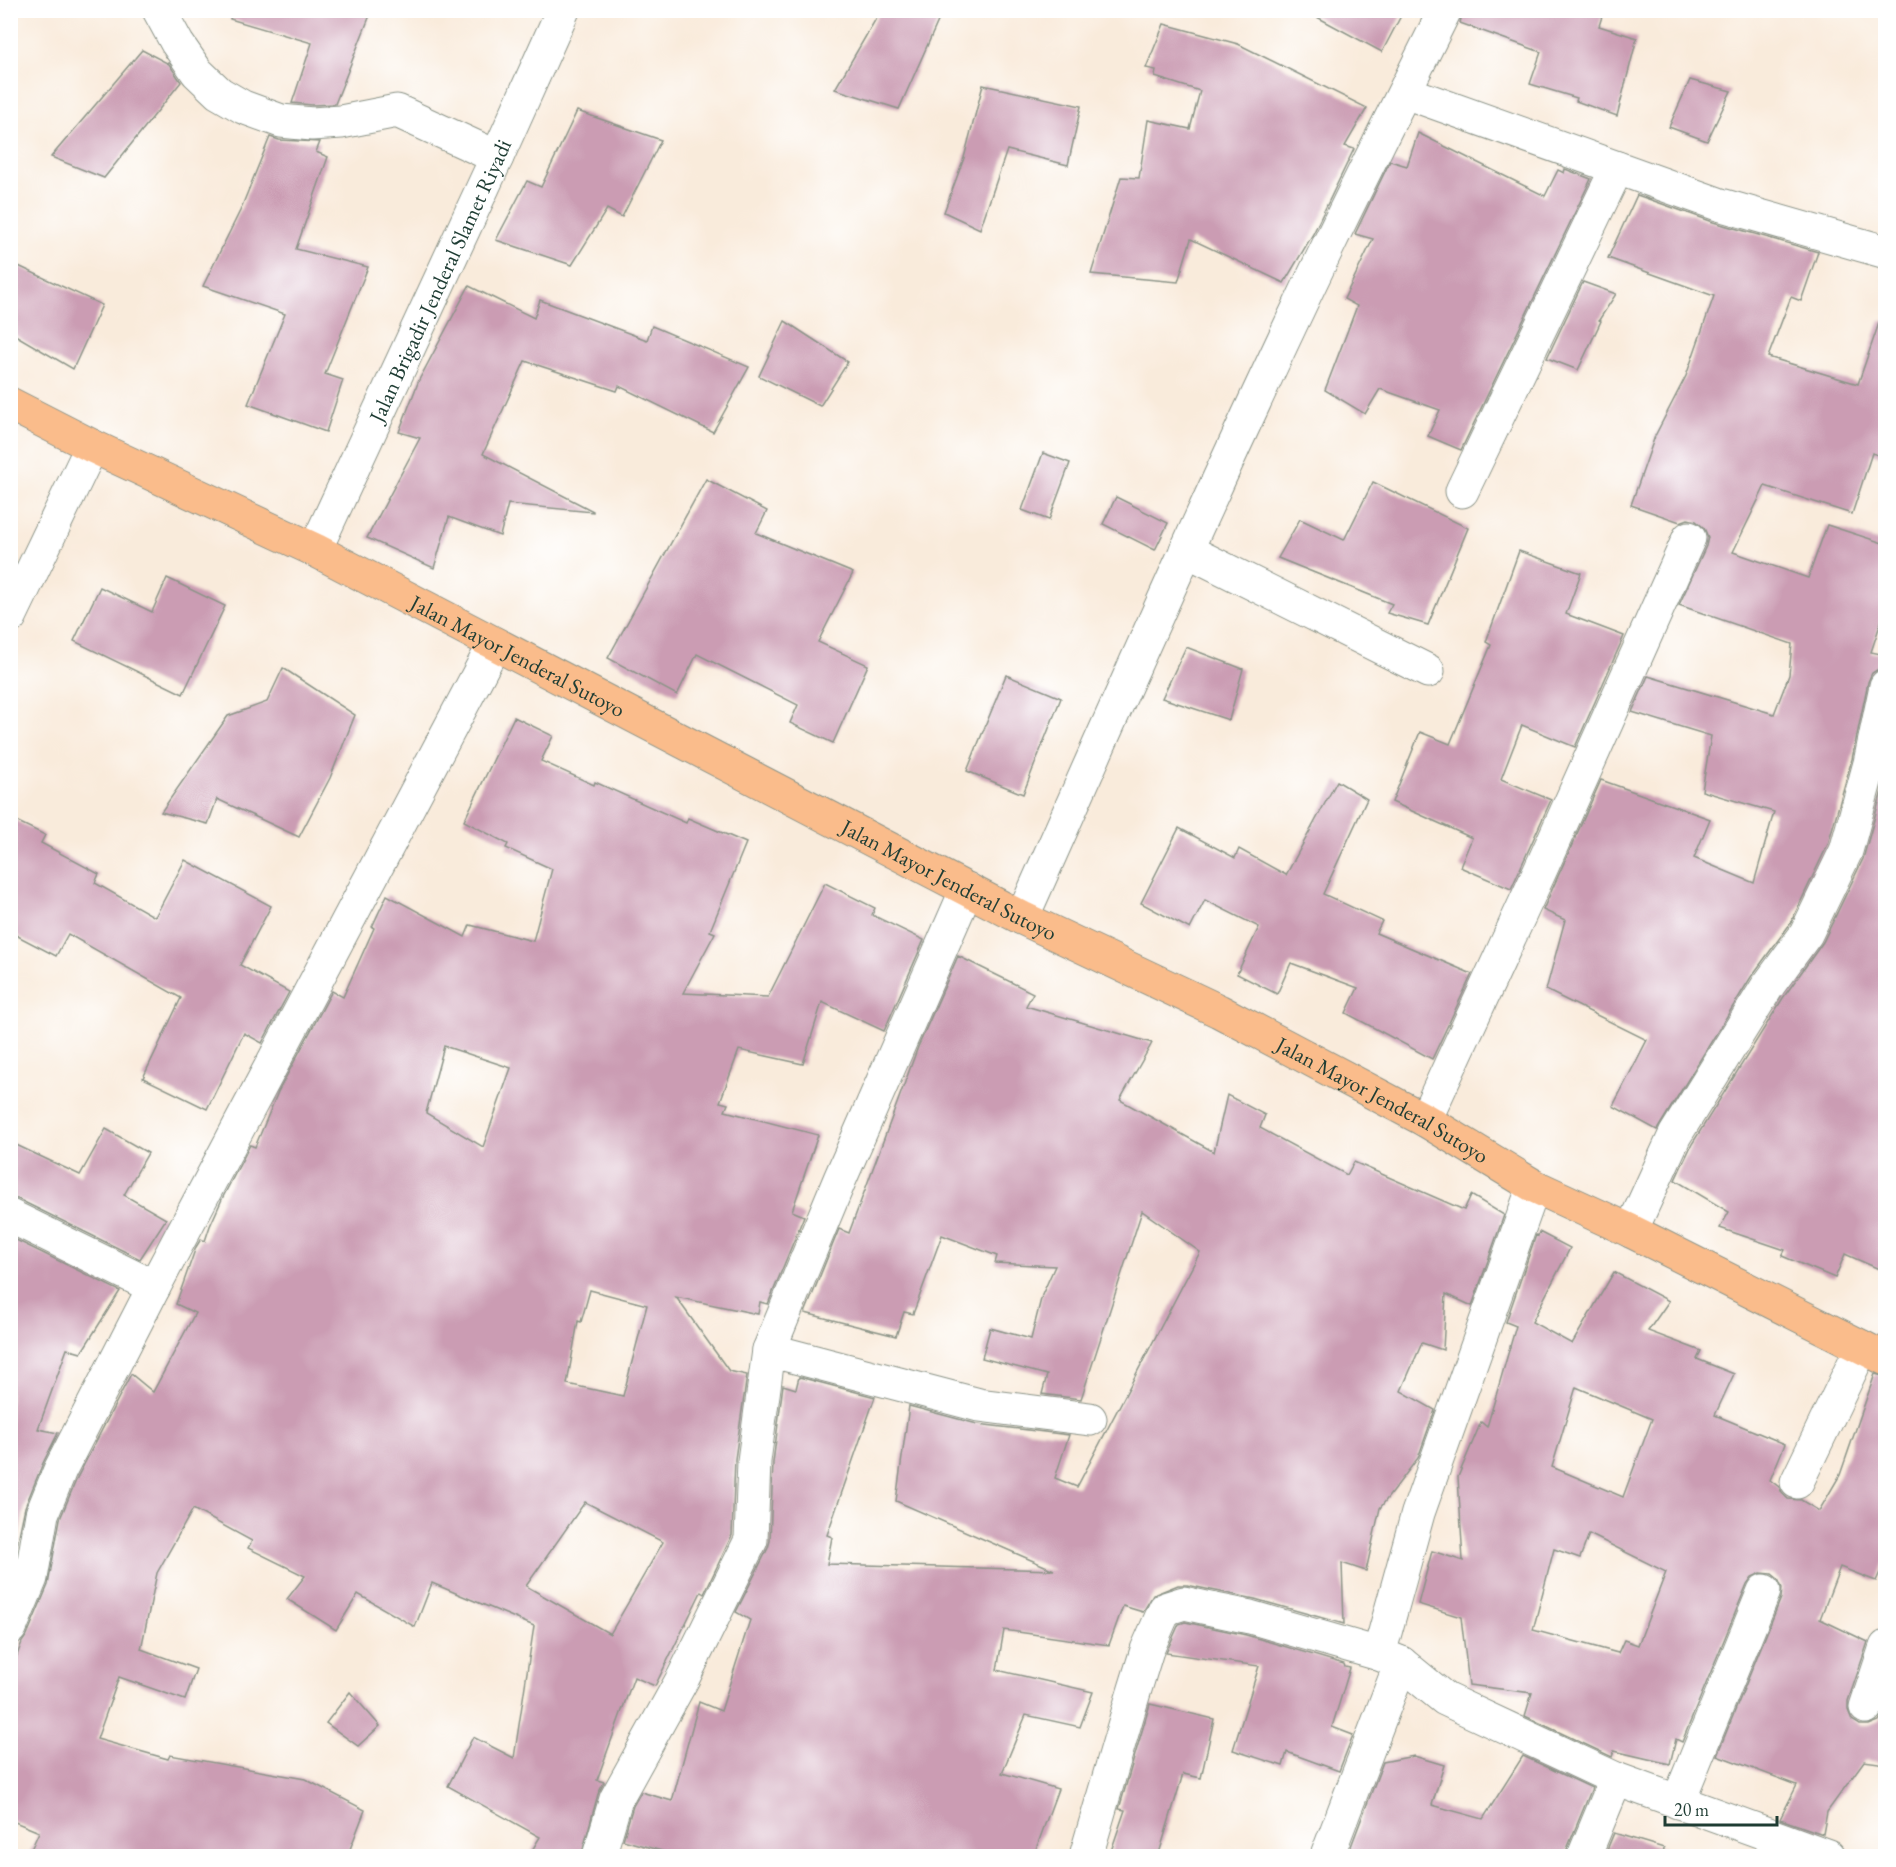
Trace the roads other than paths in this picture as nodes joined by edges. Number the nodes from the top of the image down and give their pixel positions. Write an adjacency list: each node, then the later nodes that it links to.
1 (159, 10): 5 (street)
2 (563, 10): 5 (street, Jalan Brigadir Jenderal Slamet Riyadi)
3 (1445, 10): 4 (street)
4 (1405, 92): 6 (street); 13 (street)
5 (497, 157): 12 (street, Jalan Brigadir Jenderal Slamet Riyadi)
6 (1617, 168): 7 (street); 10 (street)
7 (1886, 252)
8 (10, 404): 9 (main road, Jalan Mayor Jenderal Sutoyo)
9 (93, 446): 12 (main road, Jalan Mayor Jenderal Sutoyo); 14 (street)
10 (1462, 491)
11 (1689, 538): 20 (street)
12 (315, 550): 15 (main road, Jalan Mayor Jenderal Sutoyo)
13 (1186, 550): 16 (street); 19 (street)
14 (10, 617)
15 (494, 645): 18 (main road, Jalan Mayor Jenderal Sutoyo); 24 (street)
16 (1428, 671)
17 (1886, 686): 23 (street)
18 (967, 889): 19 (main road, Jalan Mayor Jenderal Sutoyo); 25 (street)
19 (1022, 918): 20 (main road, Jalan Mayor Jenderal Sutoyo)
20 (1425, 1120): 21 (main road, Jalan Mayor Jenderal Sutoyo)
21 (1534, 1186): 23 (main road, Jalan Mayor Jenderal Sutoyo); 32 (street)
22 (10, 1216): 24 (street)
23 (1631, 1231): 26 (main road, Jalan Mayor Jenderal Sutoyo)
24 (154, 1287): 30 (street)
25 (769, 1350): 27 (street); 36 (street)
26 (1874, 1353): 28 (street)
27 (1090, 1419)
28 (1797, 1482)
29 (1764, 1591): 35 (street)
30 (10, 1628)
31 (1886, 1647): 33 (street)
32 (1390, 1658): 34 (street); 37 (street); 38 (street)
33 (1866, 1707)
34 (1616, 1779): 35 (street); 39 (street)
35 (1678, 1802): 40 (street)
36 (599, 1857)
37 (1086, 1857)
38 (1327, 1857)
39 (1584, 1857)
40 (1828, 1857)

